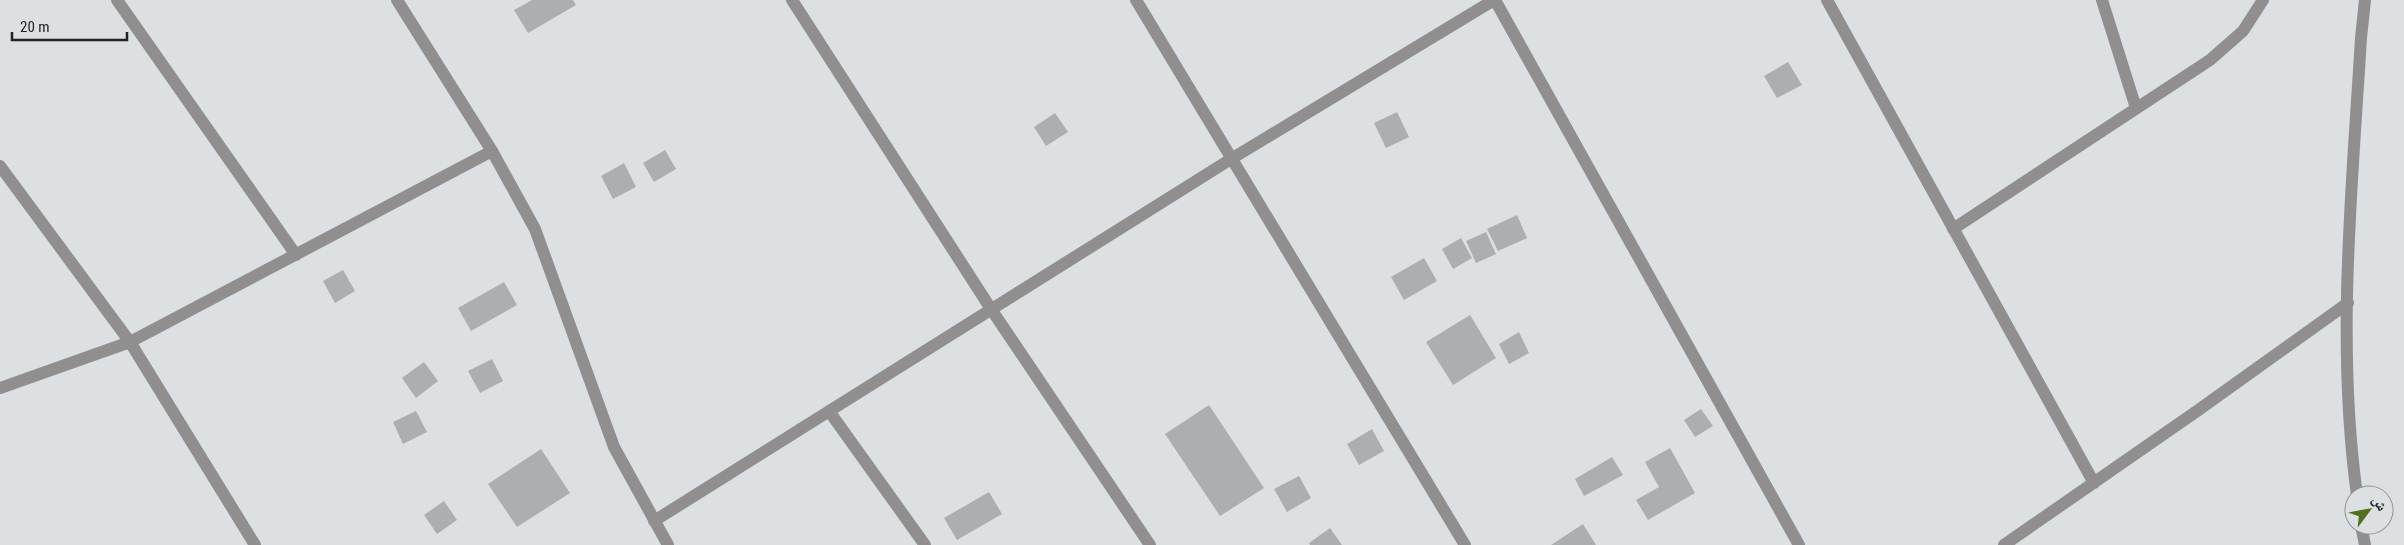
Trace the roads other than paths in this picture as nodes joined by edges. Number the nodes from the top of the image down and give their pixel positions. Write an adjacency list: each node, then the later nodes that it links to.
1 (117, 0): 15 (street)
2 (398, 0): 11 (street)
3 (792, 0): 17 (street)
4 (1136, 0): 12 (street)
5 (1494, 0): 12 (street); 29 (street)
6 (1826, 0): 14 (street)
7 (2102, 0): 10 (street)
8 (2264, 0): 10 (street)
9 (2365, 0): 16 (street)
10 (2136, 108): 14 (street)
11 (492, 151): 15 (street); 23 (street)
12 (1231, 159): 17 (street); 28 (street)
13 (0, 166): 18 (street)
14 (1953, 228): 21 (street)
15 (296, 255): 18 (street)
16 (2348, 303): 21 (street); 22 (street)
17 (991, 308): 20 (street); 27 (street)
18 (130, 342): 19 (street); 24 (street)
19 (0, 388)
20 (829, 411): 23 (street); 26 (street)
21 (2094, 482): 30 (street)
22 (2356, 485)
23 (654, 521): 25 (street)
24 (255, 545)
25 (668, 545)
26 (925, 545)
27 (1150, 545)
28 (1465, 545)
29 (1799, 545)
30 (2004, 545)

